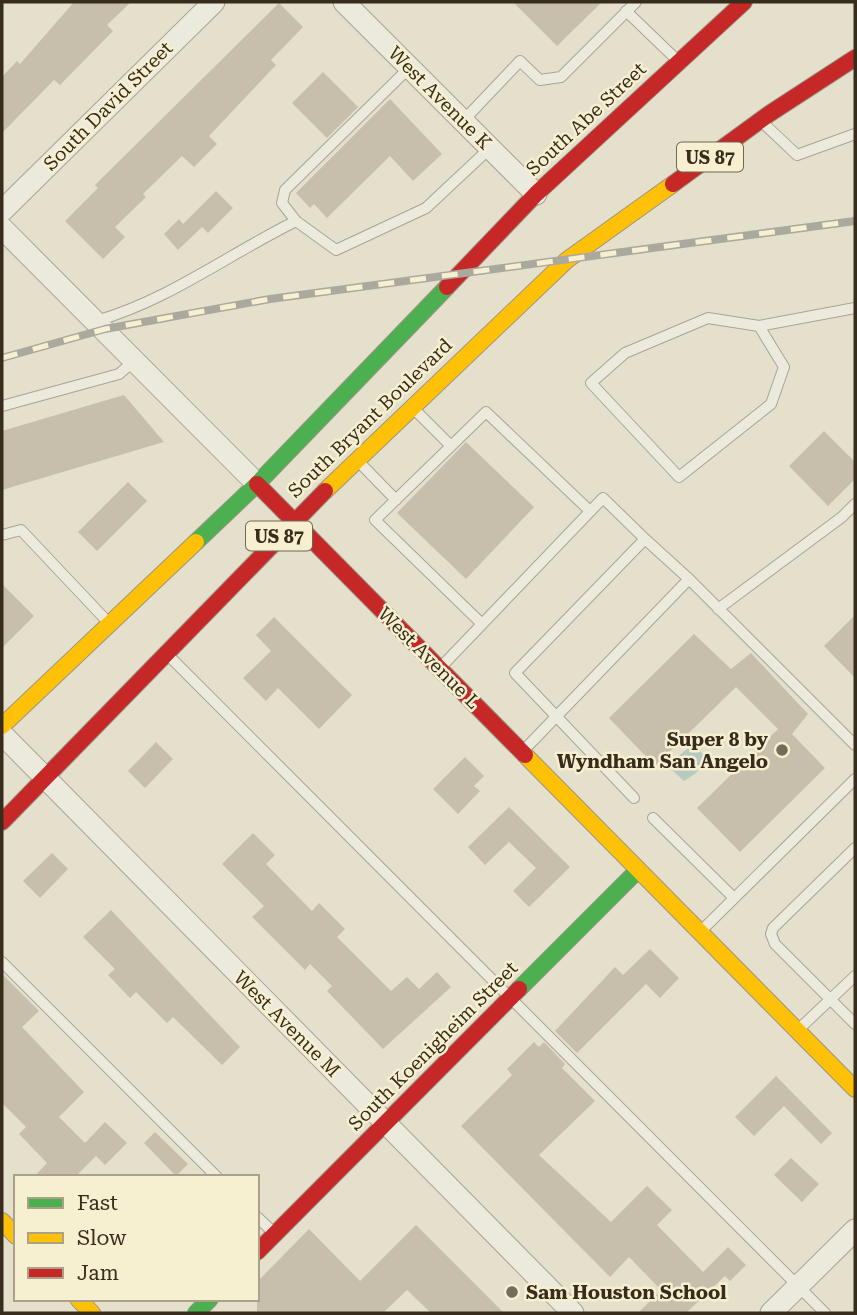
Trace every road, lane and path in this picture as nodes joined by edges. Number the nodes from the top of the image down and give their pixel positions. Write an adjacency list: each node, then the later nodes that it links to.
1 (214, 2): 14 (street, South David Street)
2 (344, 2): 8 (street, West Avenue K)
3 (636, 2): 5 (lane)
4 (744, 2): 7 (main road, South Abe Street / US 87)
5 (626, 11): 7 (lane); 10 (lane)
6 (855, 58): 9 (main road, US 87)
7 (679, 62): 13 (main road, South Abe Street / US 87)
8 (410, 67): 10 (street, West Avenue K); 15 (lane)
9 (760, 120): 11 (lane); 23 (main road, South Bryant Boulevard / US 87)
10 (463, 121): 12 (street, West Avenue K)
11 (855, 134)
12 (490, 148): 13 (street, West Avenue K); 15 (lane)
13 (536, 194): 17 (main road, South Abe Street / US 87)
14 (2, 211)
15 (296, 221): 19 (lane)
16 (2, 228): 19 (street, West Avenue L)
17 (462, 272): 26 (main road, South Bryant Boulevard / US 87)
18 (855, 308): 20 (lane)
19 (96, 321): 21 (street, West Avenue L)
20 (759, 326): 20 (lane)
21 (135, 360): 22 (lane); 26 (street, West Avenue L)
22 (2, 406)
23 (411, 407): 24 (lane); 25 (main road, South Bryant Boulevard / US 87)
24 (451, 446): 27 (lane); 29 (lane)
25 (357, 460): 27 (lane); 30 (main road, South Bryant Boulevard / US 87)
26 (257, 484): 30 (main road, West Avenue L); 35 (main road, South Bryant Boulevard / US 87)
27 (396, 500): 36 (lane)
28 (855, 503): 34 (lane)
29 (590, 512): 32 (lane); 36 (lane)
30 (293, 521): 37 (main road, South Bryant Boulevard / US 87); 38 (main road, West Avenue L)
31 (2, 535): 35 (lane)
32 (645, 540): 33 (lane); 39 (lane)
33 (689, 579): 34 (lane); 39 (lane)
34 (718, 608): 42 (lane)
35 (109, 624): 40 (main road, South Bryant Boulevard / US 87)
36 (482, 624): 38 (lane)
37 (165, 652): 44 (main road, South Bryant Boulevard / US 87); 55 (lane)
38 (439, 669): 43 (main road, West Avenue L)
39 (555, 718): 43 (lane); 46 (lane)
40 (2, 726)
41 (2, 734): 44 (street, West Avenue M)
42 (855, 745)
43 (522, 753): 50 (main road, West Avenue L)
44 (43, 777): 48 (main road, South Bryant Boulevard / US 87); 60 (street, West Avenue M)
45 (855, 779): 51 (lane)
46 (634, 798)
47 (653, 818): 51 (lane)
48 (2, 822)
49 (855, 848): 56 (lane)
50 (638, 870): 52 (main road, West Avenue L); 55 (main road, South Koenigheim Street)
51 (734, 898): 52 (lane)
52 (699, 933): 58 (main road, West Avenue L)
53 (2, 962): 61 (lane)
54 (855, 976): 56 (lane)
55 (510, 998): 60 (main road, South Koenigheim Street); 68 (lane)
56 (831, 1000): 57 (lane); 58 (lane)
57 (855, 1024)
58 (797, 1030): 59 (main road, West Avenue L)
59 (855, 1089)
60 (385, 1124): 66 (main road, South Koenigheim Street); 69 (street, West Avenue M)
61 (215, 1175)
62 (259, 1219): 66 (lane)
63 (2, 1221): 65 (main road)
64 (855, 1230): 68 (street)
65 (14, 1234)
66 (275, 1234): 67 (main road, South Koenigheim Street)
67 (259, 1250)
68 (798, 1287): 70 (street); 71 (lane)
69 (573, 1313)
70 (771, 1313)
71 (825, 1313)

